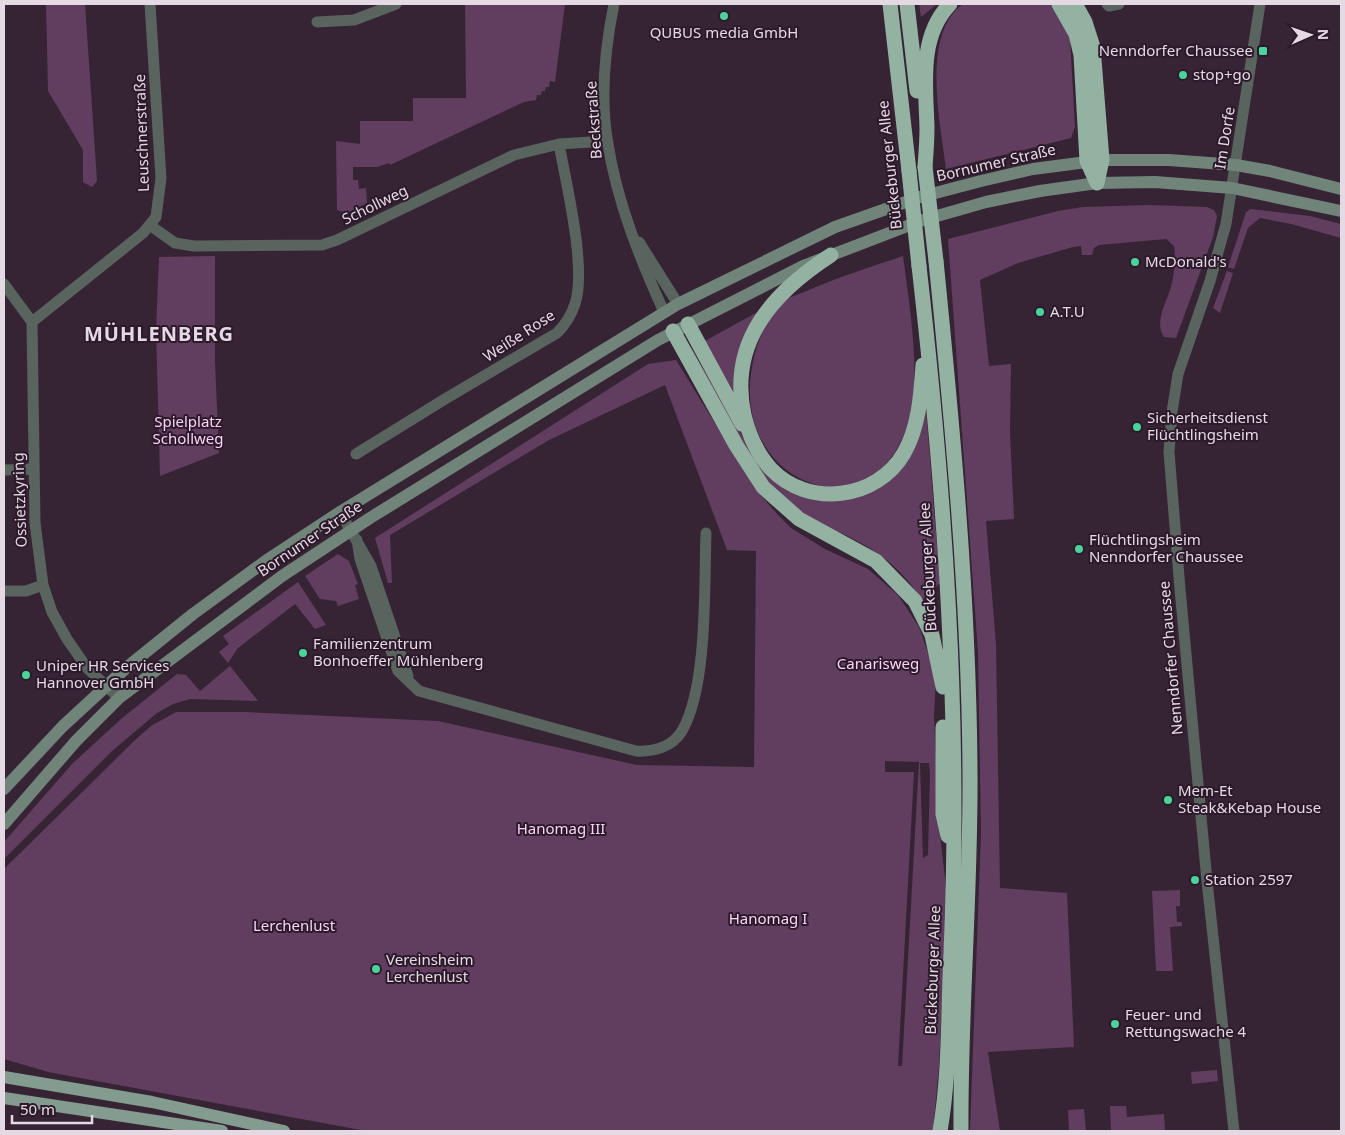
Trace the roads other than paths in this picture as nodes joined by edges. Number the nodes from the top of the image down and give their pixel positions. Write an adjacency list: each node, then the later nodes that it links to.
1 (150, 4): 20 (street, Leuschnerstraße)
2 (396, 4): 10 (street)
3 (614, 4): 11 (street, Beckstraße)
4 (890, 4): 23 (highway, Bückeburger Allee, bridge)
5 (908, 4): 15 (highway)
6 (950, 4): 15 (highway)
7 (1059, 4): 13 (highway)
8 (1075, 4): 13 (highway)
9 (1260, 4): 14 (street, Im Dorfe)
10 (317, 22)
11 (607, 141): 12 (street, Schollweg); 21 (street, Beckstraße)
12 (559, 144): 20 (street, Schollweg); 30 (street, Weiße Rose)
13 (1095, 160): 14 (main road, Bornumer Straße); 16 (highway); 25 (main road, Bornumer Straße)
14 (1236, 165): 17 (street, Im Dorfe); 18 (main road, Bornumer Straße)
15 (926, 167): 49 (highway, bridge)
16 (1097, 183): 17 (main road, Bornumer Straße); 22 (main road, Bornumer Straße)
17 (1232, 188): 19 (main road, Bornumer Straße); 50 (street, Nenndorfer Chaussee)
18 (1341, 190)
19 (1341, 211)
20 (151, 226): 27 (street)
21 (632, 232): 25 (street, Beckstraße); 26 (street, Beckstraße)
22 (832, 255): 28 (main road, Bornumer Straße); 31 (highway)
23 (918, 266): 31 (highway); 43 (highway, Bückeburger Allee)
24 (4, 284): 27 (street)
25 (678, 304): 26 (main road, Bornumer Straße); 28 (main road)
26 (664, 312): 29 (main road); 34 (main road, Bornumer Straße)
27 (32, 322): 32 (street, Ossietzkyring)
28 (688, 324): 29 (main road, Bornumer Straße); 31 (highway)
29 (673, 332): 36 (main road, Bornumer Straße); 43 (highway)
30 (356, 454)
31 (758, 454)
32 (34, 469): 33 (street); 37 (street, Ossietzkyring)
33 (4, 470)
34 (340, 512): 36 (street); 39 (main road, Bornumer Straße)
35 (706, 533): 36 (street)
36 (354, 535): 40 (main road, Bornumer Straße)
37 (43, 585): 38 (street); 39 (street, Ossietzkyring)
38 (4, 591)
39 (107, 686): 40 (street, Ossietzkyring); 41 (main road, Bornumer Straße)
40 (120, 698): 42 (main road, Bornumer Straße)
41 (4, 789)
42 (4, 824)
43 (954, 864): 48 (highway, Bückeburger Allee)
44 (4, 1077): 47 (main road)
45 (4, 1098): 46 (main road)
46 (222, 1131)
47 (284, 1131)
48 (940, 1131)
49 (961, 1131)
50 (1234, 1131)

